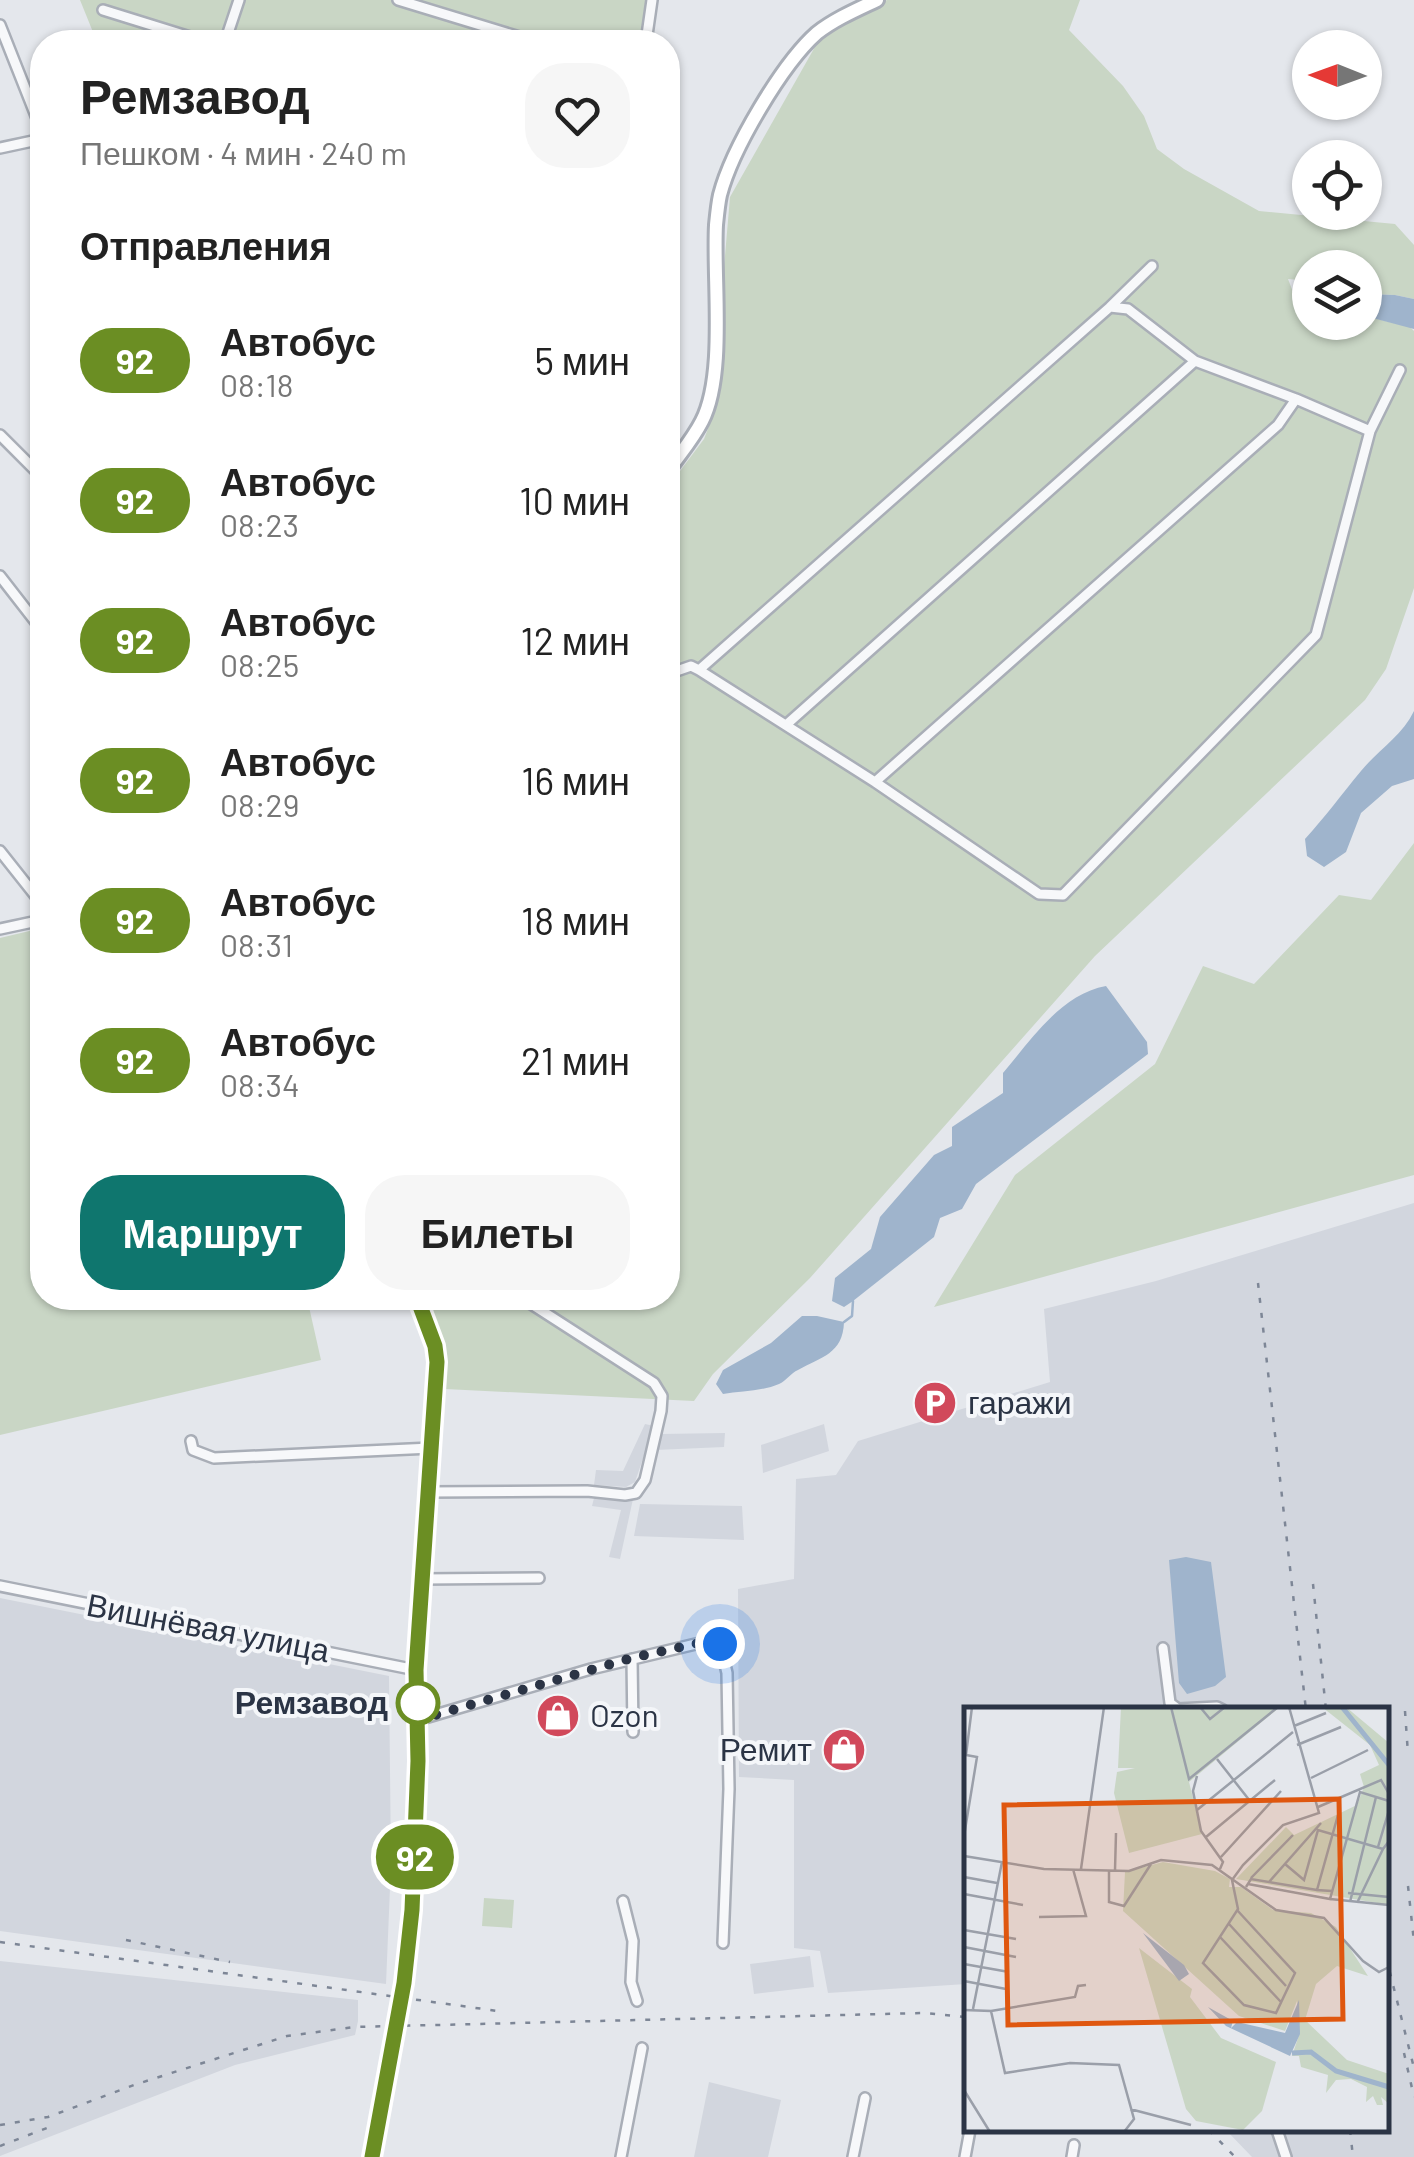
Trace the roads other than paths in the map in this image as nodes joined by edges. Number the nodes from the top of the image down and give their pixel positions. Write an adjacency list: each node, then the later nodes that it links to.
1 (239, 0): 8 (street)
2 (398, 0): 9 (street)
3 (652, 0): 10 (street)
4 (877, 0): 21 (street)
5 (103, 10): 7 (street)
6 (0, 24): 11 (street)
7 (167, 30)
8 (229, 30)
9 (496, 30)
10 (648, 30)
11 (30, 101)
12 (30, 142): 13 (street)
13 (0, 148)
14 (1152, 266): 15 (street)
15 (1110, 306): 16 (street); 26 (street)
16 (1194, 361): 18 (street); 27 (street)
17 (1400, 370): 19 (street)
18 (1296, 399): 19 (street); 28 (street)
19 (1370, 431): 28 (street)
20 (0, 435): 22 (street)
21 (680, 454)
22 (30, 466)
23 (0, 576): 24 (street)
24 (30, 615)
25 (680, 670): 26 (street)
26 (699, 670): 27 (street)
27 (786, 725): 28 (street)
28 (874, 782)
29 (0, 851): 30 (street)
30 (30, 889)
31 (30, 923): 32 (street)
32 (0, 929)
33 (422, 1310): 36 (street)
34 (541, 1310): 37 (street)
35 (192, 1441): 36 (street)
36 (431, 1448): 37 (street)
37 (428, 1492): 38 (street)
38 (422, 1578): 39 (street); 43 (street)
39 (539, 1578)
40 (0, 1586): 43 (street, Вишнёвая улица)
41 (1163, 1648): 44 (street)
42 (632, 1658): 45 (street); 46 (street); 48 (street)
43 (416, 1670): 45 (street)
44 (1176, 1707)
45 (418, 1720): 55 (street)
46 (633, 1732)
47 (623, 1901): 49 (street)
48 (723, 1944)
49 (638, 2001)
50 (642, 2048): 56 (street)
51 (865, 2098): 57 (street)
52 (970, 2132): 58 (street)
53 (1278, 2132): 60 (street)
54 (1074, 2145): 59 (street)
55 (372, 2157)
56 (621, 2157)
57 (853, 2157)
58 (965, 2157)
59 (1072, 2157)
60 (1286, 2157)

